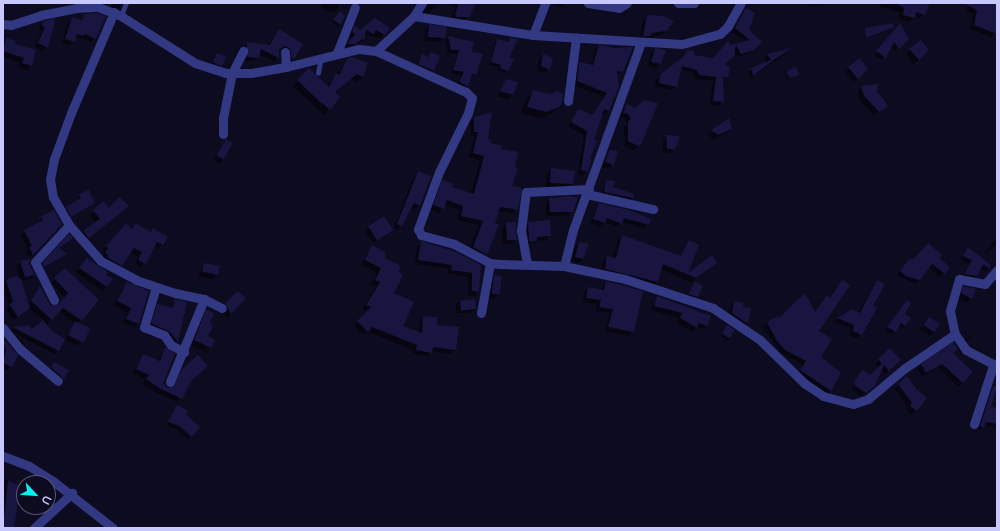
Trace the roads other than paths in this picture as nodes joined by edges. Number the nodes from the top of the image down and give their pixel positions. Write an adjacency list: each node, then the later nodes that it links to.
1 (126, 3): 11 (lane)
2 (422, 3): 12 (street)
3 (545, 3): 14 (street)
4 (588, 3): 5 (street)
5 (627, 3)
6 (678, 3): 7 (street)
7 (694, 3)
8 (741, 3): 16 (street)
9 (78, 5): 11 (street); 13 (street)
10 (355, 7): 20 (street)
11 (118, 14): 23 (street); 29 (street)
12 (414, 16): 14 (street); 18 (street)
13 (3, 24)
14 (534, 35): 15 (street)
15 (576, 38): 16 (street); 25 (street)
16 (641, 42): 27 (street)
17 (243, 51): 23 (street)
18 (376, 51): 20 (street); 30 (street)
19 (285, 52): 22 (street)
20 (337, 53): 21 (street)
21 (321, 58): 22 (street); 24 (lane)
22 (286, 67): 23 (street)
23 (232, 73): 26 (street)
24 (318, 73)
25 (568, 101)
26 (223, 134)
27 (588, 192): 28 (street); 31 (street); 32 (street)
28 (653, 209)
29 (69, 225): 34 (street); 36 (street)
30 (490, 263): 31 (street); 38 (street)
31 (527, 264): 32 (street)
32 (564, 266): 40 (street)
33 (997, 270): 40 (street)
34 (156, 287): 35 (street); 41 (street)
35 (204, 299): 37 (street); 41 (street)
36 (54, 300)
37 (222, 308)
38 (481, 313)
39 (3, 328): 43 (street)
40 (955, 334): 42 (street)
41 (184, 352): 44 (street)
42 (995, 366): 45 (street)
43 (58, 381)
44 (170, 382)
45 (974, 424)
46 (3, 456): 47 (street)
47 (72, 494): 48 (street); 49 (street)
48 (34, 528)
49 (114, 528)

